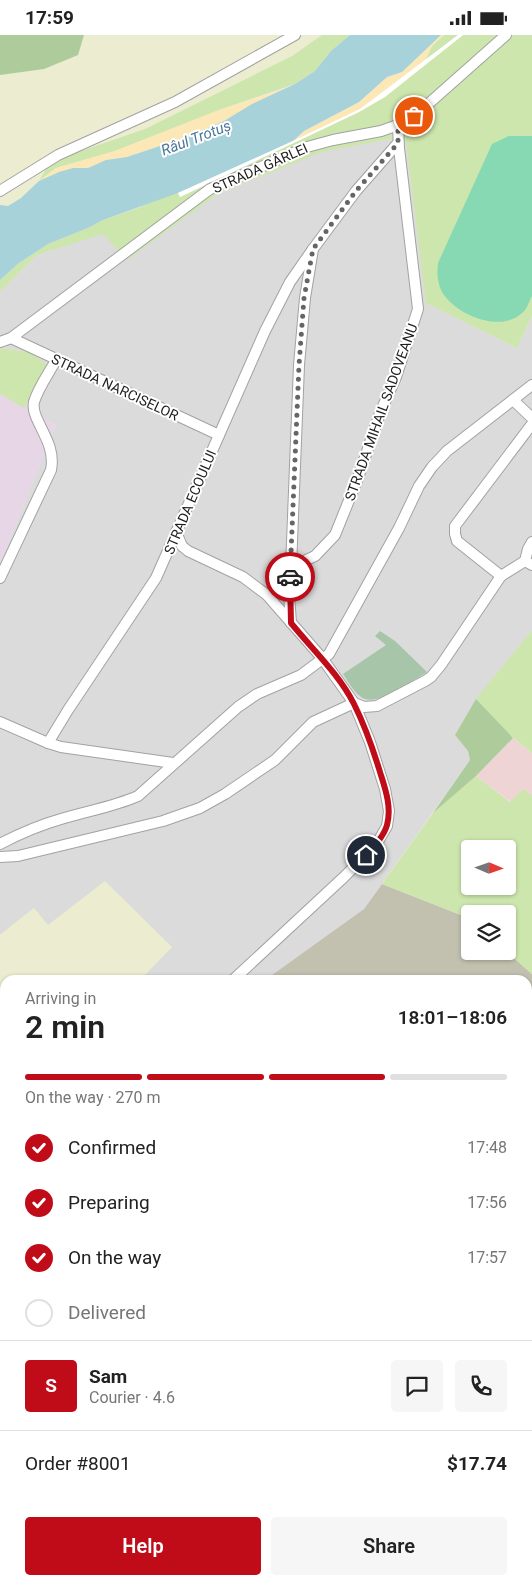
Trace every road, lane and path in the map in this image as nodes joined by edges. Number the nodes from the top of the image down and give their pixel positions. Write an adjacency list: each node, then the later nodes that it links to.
1 (295, 35): 5 (street)
2 (506, 35): 3 (street, STRADA GÂRLEI)
3 (398, 125): 4 (street, STRADA MIHAIL SADOVEANU); 7 (street, STRADA GÂRLEI)
4 (398, 143): 6 (street); 18 (street, STRADA MIHAIL SADOVEANU)
5 (0, 191)
6 (313, 249): 14 (street, STRADA ECOULUI); 18 (street)
7 (11, 338): 8 (street, STRADA GÂRLEI); 9 (street, STRADA NARCISELOR)
8 (0, 342)
9 (56, 360): 14 (street, STRADA NARCISELOR); 20 (street)
10 (532, 385): 11 (street)
11 (513, 400): 12 (street); 22 (street)
12 (532, 418)
13 (532, 424): 19 (street)
14 (219, 435): 15 (street, STRADA ECOULUI)
15 (176, 532): 21 (street); 25 (street, STRADA ECOULUI)
16 (532, 542): 17 (street)
17 (528, 563): 19 (street)
18 (291, 567): 21 (street)
19 (501, 576): 23 (street)
20 (0, 578)
21 (291, 623): 22 (street)
22 (322, 658): 23 (street); 26 (street)
23 (354, 703): 28 (street); 29 (street)
24 (0, 722): 25 (street)
25 (48, 743): 26 (street)
26 (174, 763): 27 (street)
27 (0, 843)
28 (0, 857)
29 (238, 975)

